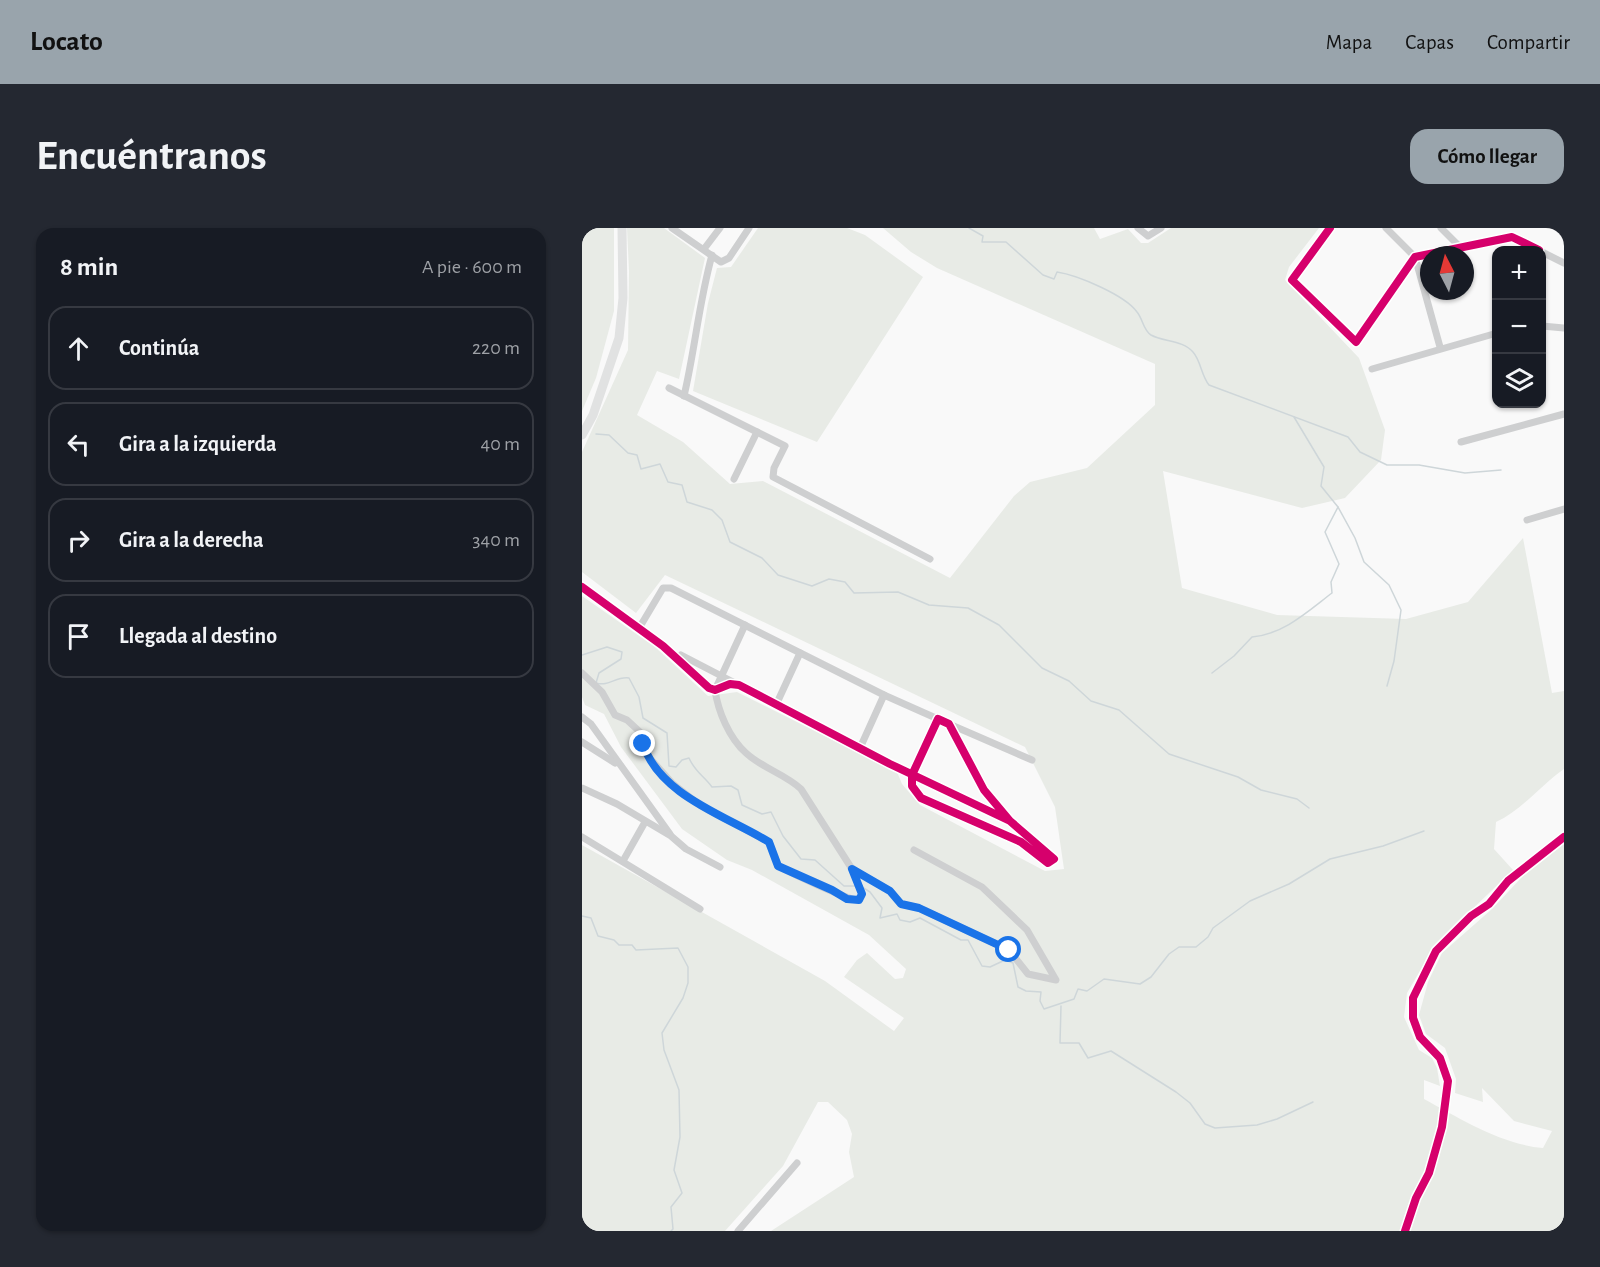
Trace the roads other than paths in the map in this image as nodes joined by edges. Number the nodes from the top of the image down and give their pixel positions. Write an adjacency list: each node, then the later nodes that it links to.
1 (622, 228): 28 (main road)
2 (720, 228): 13 (street)
3 (748, 228): 15 (street)
4 (1138, 228): 5 (street)
5 (1161, 228)
6 (1330, 228): 17 (street)
7 (1386, 228): 17 (street)
8 (1442, 228): 10 (street)
9 (675, 229): 13 (street)
10 (1459, 246)
11 (1474, 246): 12 (street)
12 (1530, 246)
13 (704, 249): 15 (street)
14 (1546, 254): 18 (street)
15 (712, 255): 25 (street)
16 (1420, 256): 17 (street)
17 (1415, 257): 22 (street)
18 (1564, 263)
19 (1546, 326): 20 (street)
20 (1564, 328)
21 (1492, 334): 22 (street)
22 (1440, 347): 23 (street)
23 (1372, 369)
24 (669, 388): 25 (street)
25 (684, 396): 27 (street)
26 (1564, 414): 29 (street)
27 (757, 432): 30 (street); 33 (street)
28 (582, 435)
29 (1461, 442)
30 (734, 479)
31 (1564, 509): 32 (street)
32 (1527, 520)
33 (930, 559)
34 (582, 587): 36 (street)
35 (745, 625): 36 (street); 37 (street); 40 (street)
36 (638, 630): 42 (street)
37 (800, 653): 43 (street); 44 (street)
38 (681, 655): 40 (street)
39 (582, 673): 62 (street)
40 (721, 676): 41 (street); 42 (street)
41 (739, 685): 42 (street); 44 (street)
42 (715, 690): 62 (street)
43 (884, 695): 46 (street); 49 (street)
44 (776, 705): 49 (street)
45 (582, 717): 51 (street)
46 (938, 719): 47 (street); 52 (street)
47 (949, 724): 50 (street); 54 (street)
48 (582, 741): 51 (street)
49 (860, 748): 52 (street)
50 (1032, 760)
51 (619, 765): 56 (street)
52 (912, 775): 54 (street); 54 (street)
53 (582, 788): 55 (street)
54 (1010, 821)
55 (645, 822): 56 (street); 60 (street)
56 (671, 836): 61 (street)
57 (582, 837): 60 (street)
58 (1564, 837): 66 (street)
59 (914, 850): 62 (street)
60 (623, 861): 63 (street)
61 (720, 867)
62 (852, 869)
63 (700, 909)
64 (797, 1163): 65 (street)
65 (738, 1231)
66 (1405, 1231)

